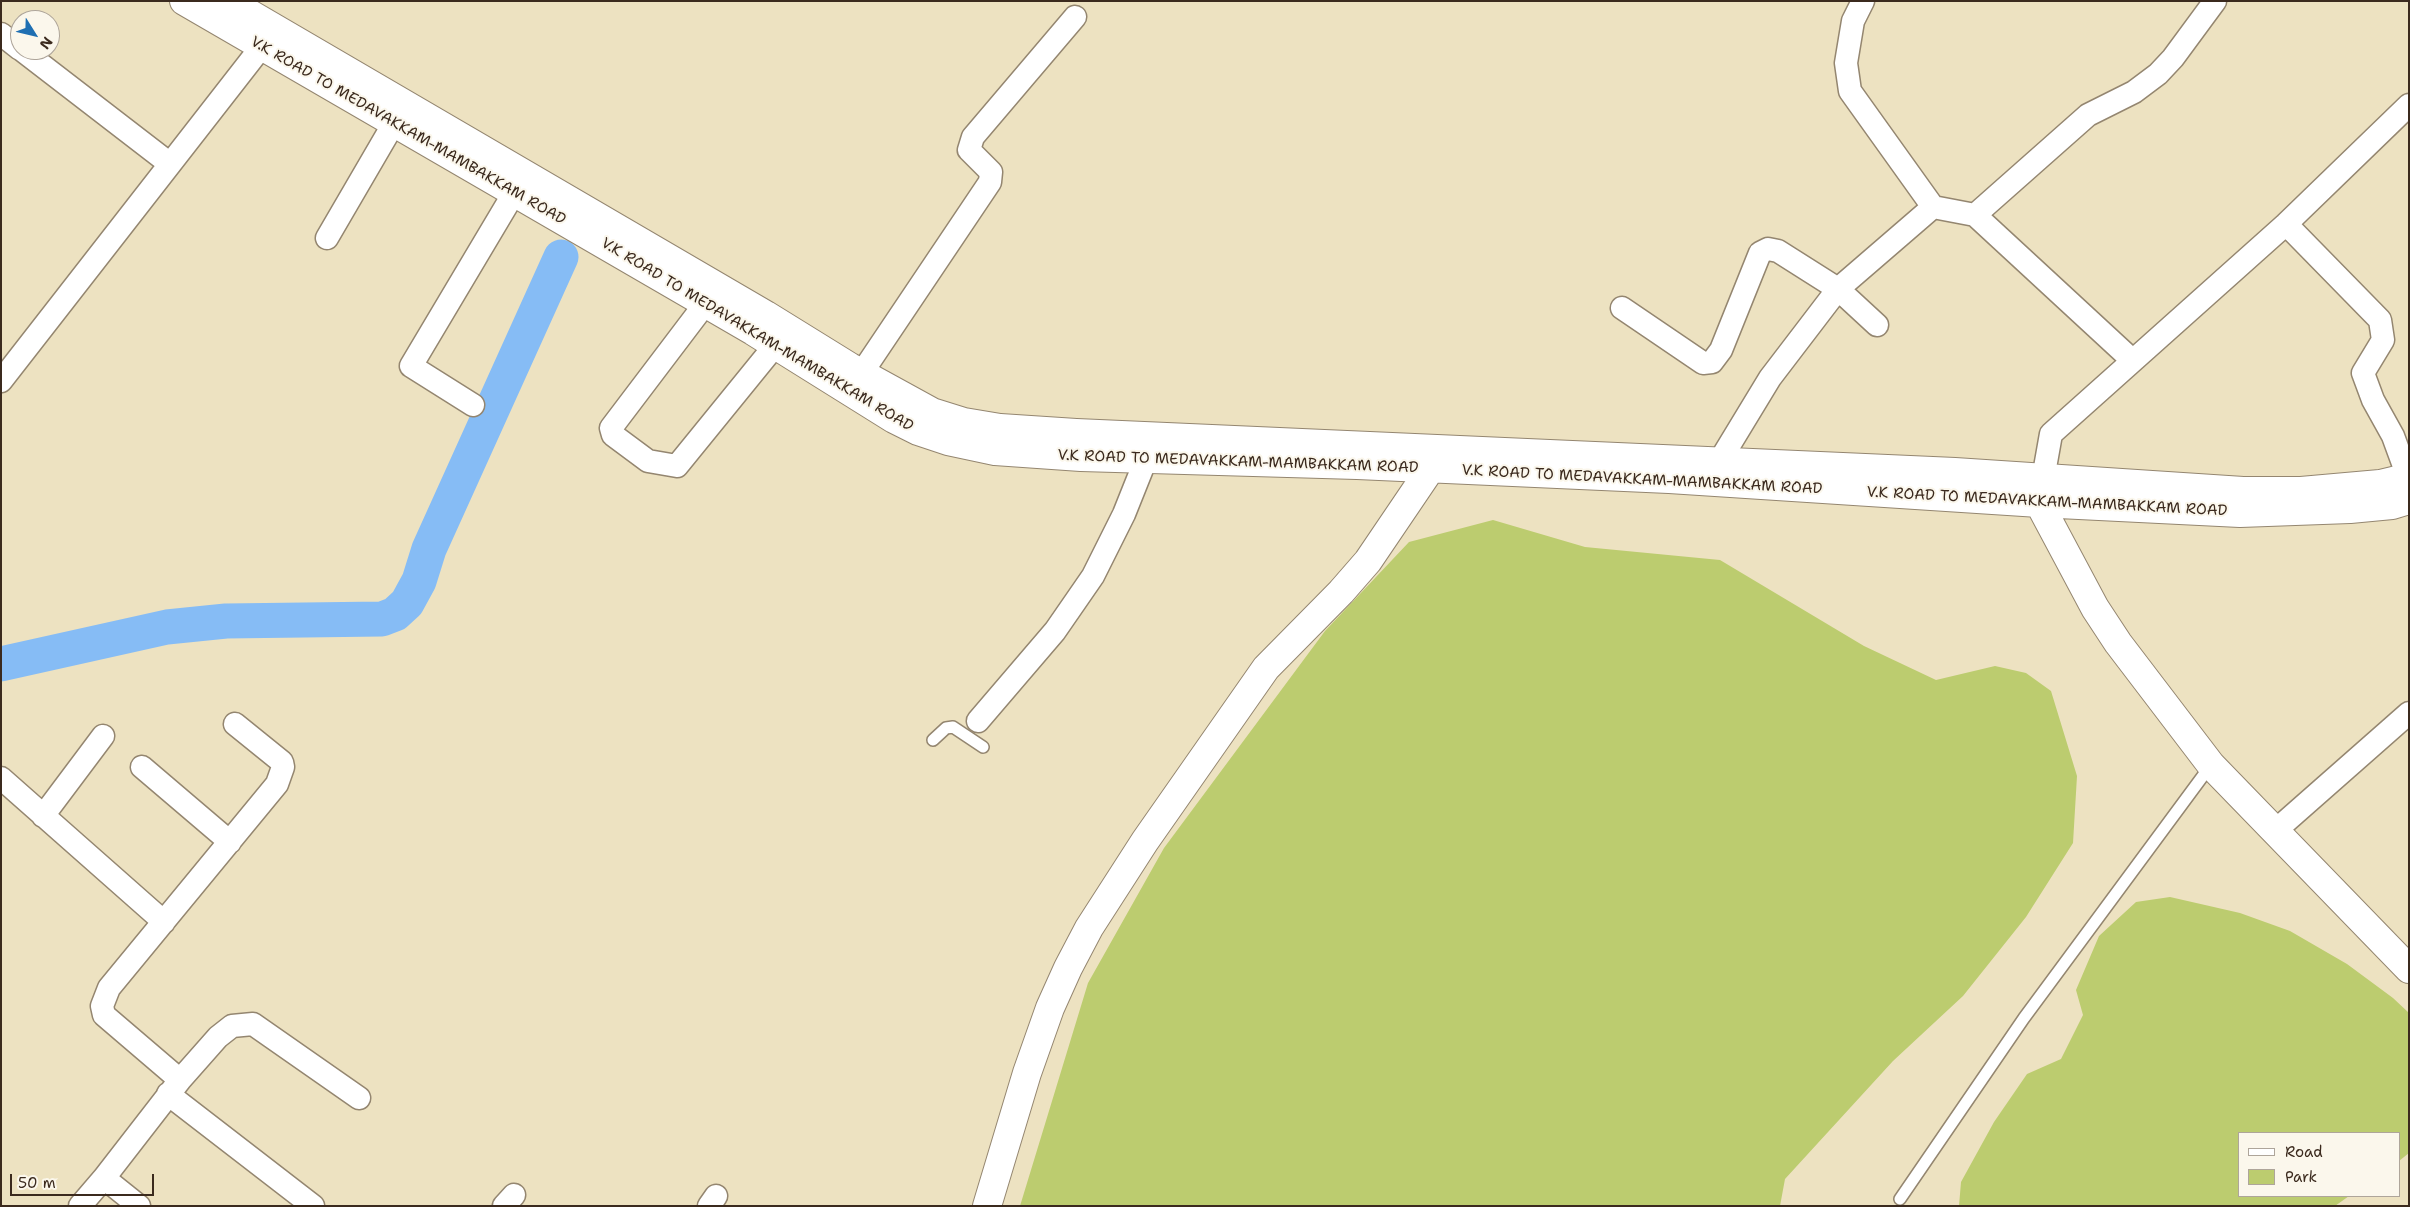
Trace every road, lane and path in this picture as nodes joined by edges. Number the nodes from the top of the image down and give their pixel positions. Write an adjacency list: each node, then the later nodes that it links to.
1 (184, 1): 6 (street, V.K ROAD TO MEDAVAKKAM-MAMBAKKAM ROAD)
2 (228, 1): 6 (street, V.K ROAD TO MEDAVAKKAM-MAMBAKKAM ROAD)
3 (1863, 1): 12 (street)
4 (2203, 5): 13 (street)
5 (1075, 17): 22 (street)
6 (269, 38): 9 (street, V.K ROAD TO MEDAVAKKAM-MAMBAKKAM ROAD); 10 (street); 20 (street, V.K ROAD TO MEDAVAKKAM-MAMBAKKAM ROAD)
7 (35, 60): 10 (street)
8 (2409, 105): 14 (street)
9 (394, 123): 11 (street, V.K ROAD TO MEDAVAKKAM-MAMBAKKAM ROAD); 15 (street)
10 (170, 164): 23 (street)
11 (514, 192): 17 (street, V.K ROAD TO MEDAVAKKAM-MAMBAKKAM ROAD); 24 (street)
12 (1934, 207): 13 (street); 16 (street)
13 (1975, 215): 21 (street)
14 (2286, 224): 21 (street); 28 (street)
15 (327, 238)
16 (1838, 290): 18 (street); 19 (street); 27 (street)
17 (705, 304): 20 (street, V.K ROAD TO MEDAVAKKAM-MAMBAKKAM ROAD); 20 (street)
18 (1622, 308)
19 (1877, 325)
20 (782, 337): 22 (street, V.K ROAD TO MEDAVAKKAM-MAMBAKKAM ROAD); 26 (street, V.K ROAD TO MEDAVAKKAM-MAMBAKKAM ROAD)
21 (2132, 360): 29 (street)
22 (861, 374): 25 (street, V.K ROAD TO MEDAVAKKAM-MAMBAKKAM ROAD)
23 (1, 380)
24 (473, 405)
25 (1433, 458): 26 (street, V.K ROAD TO MEDAVAKKAM-MAMBAKKAM ROAD); 27 (street, V.K ROAD TO MEDAVAKKAM-MAMBAKKAM ROAD); 29 (street, V.K ROAD TO MEDAVAKKAM-MAMBAKKAM ROAD); 51 (street)
26 (1146, 459): 32 (street)
27 (1719, 462): 29 (street, V.K ROAD TO MEDAVAKKAM-MAMBAKKAM ROAD)
28 (2408, 485): 29 (street, V.K ROAD TO MEDAVAKKAM-MAMBAKKAM ROAD)
29 (2041, 491): 36 (street)
30 (2409, 712): 40 (street)
31 (235, 724): 41 (street)
32 (972, 728): 34 (lane); 35 (lane)
33 (103, 736): 39 (street)
34 (933, 740)
35 (983, 748)
36 (2211, 765): 40 (street); 47 (lane)
37 (142, 767): 41 (street)
38 (1, 778): 39 (street)
39 (43, 816): 42 (street)
40 (2275, 831): 43 (street)
41 (230, 842): 42 (street)
42 (164, 922): 44 (street)
43 (2409, 969)
44 (174, 1087): 45 (street); 46 (street); 50 (street)
45 (359, 1098)
46 (104, 1178): 48 (street); 49 (street)
47 (1900, 1199)
48 (80, 1206)
49 (139, 1206)
50 (313, 1206)
51 (987, 1206)

